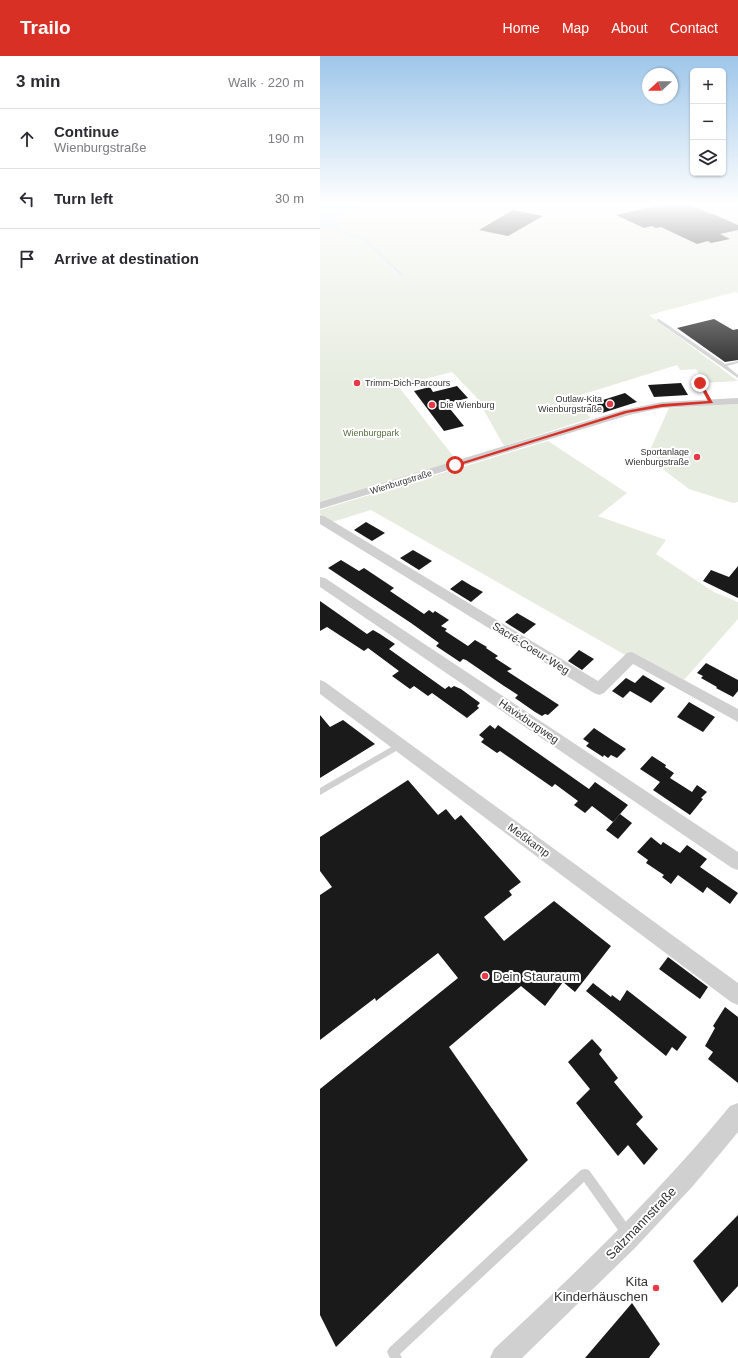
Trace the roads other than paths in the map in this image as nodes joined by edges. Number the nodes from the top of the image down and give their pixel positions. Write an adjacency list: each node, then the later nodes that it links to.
1 (658, 320): 3 (lane)
2 (738, 362): 3 (lane)
3 (724, 366): 4 (lane)
4 (738, 377)
5 (700, 383): 7 (lane)
6 (738, 401): 7 (street, Wienburgstraße)
7 (711, 403): 8 (street, Wienburgstraße)
8 (320, 506)
9 (320, 518): 12 (street, Sacré-Coeur-Weg)
10 (320, 581): 15 (street, Havixburgweg)
11 (320, 686): 13 (street, Meßkamp)
12 (738, 716)
13 (401, 745): 14 (lane); 16 (street, Meßkamp)
14 (320, 792)
15 (738, 862)
16 (738, 995)
17 (738, 1114): 18 (street, Salzmannstraße)
18 (629, 1236): 19 (lane); 20 (street, Salzmannstraße)
19 (396, 1358)
20 (503, 1358)

